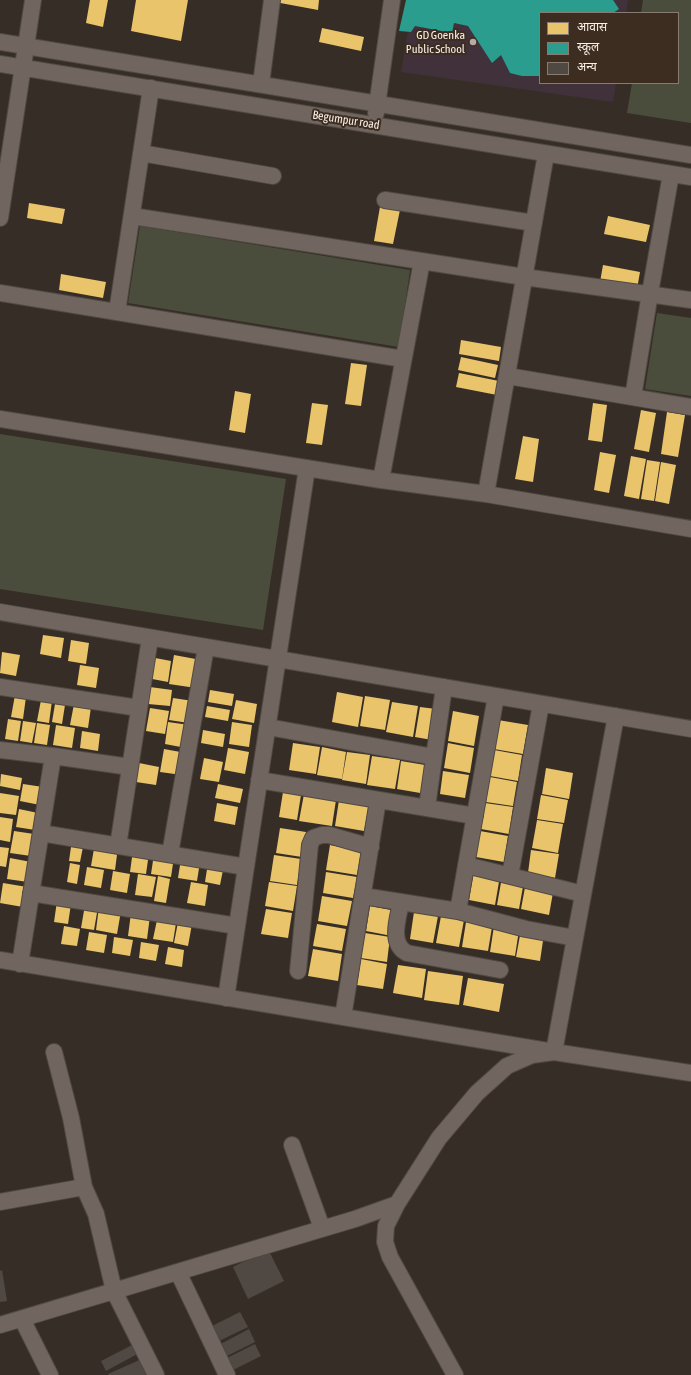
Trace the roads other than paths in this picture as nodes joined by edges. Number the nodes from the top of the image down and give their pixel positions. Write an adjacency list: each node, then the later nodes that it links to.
1 (33, 0): 5 (street)
2 (272, 0): 8 (street)
3 (392, 0): 10 (street)
4 (0, 42): 5 (street, Begumpur road)
5 (27, 46): 7 (street); 8 (street, Begumpur road)
6 (0, 64): 7 (street, Begumpur road)
7 (23, 67): 9 (street, Begumpur road); 20 (street)
8 (261, 84): 10 (street, Begumpur road)
9 (151, 88): 11 (street, Begumpur road); 12 (street)
10 (377, 103): 11 (street); 14 (street, Begumpur road)
11 (375, 125): 13 (street, Begumpur road)
12 (141, 153): 16 (street); 19 (street)
13 (546, 154): 15 (street, Begumpur road); 21 (street)
14 (691, 155)
15 (671, 174): 17 (street, Begumpur road); 25 (street)
16 (273, 176)
17 (691, 177)
18 (385, 200): 21 (street)
19 (132, 216): 22 (street); 27 (street)
20 (0, 218)
21 (534, 223): 23 (street)
22 (422, 261): 23 (street); 28 (street)
23 (524, 277): 25 (street); 29 (street)
24 (0, 293): 27 (street)
25 (650, 293): 26 (street); 30 (street)
26 (691, 300)
27 (117, 312): 28 (street)
28 (403, 359): 34 (street)
29 (508, 376): 30 (street); 35 (street)
30 (634, 397): 31 (street)
31 (691, 407)
32 (0, 419): 33 (street)
33 (307, 468): 34 (street); 40 (street)
34 (381, 480): 35 (street)
35 (486, 494): 36 (street)
36 (691, 529)
37 (0, 612): 38 (street)
38 (150, 638): 39 (street); 45 (street)
39 (206, 647): 40 (street); 60 (street)
40 (278, 659): 42 (street); 47 (street)
41 (0, 687): 45 (street)
42 (444, 687): 43 (street); 51 (street)
43 (496, 696): 44 (street); 56 (street)
44 (541, 704): 46 (street); 63 (street)
45 (139, 708): 52 (street)
46 (616, 716): 48 (street); 65 (street)
47 (268, 727): 51 (street); 53 (street)
48 (691, 729)
49 (0, 750): 50 (street)
50 (53, 756): 52 (street); 57 (street)
51 (434, 757): 55 (street)
52 (130, 767): 58 (street)
53 (259, 780): 54 (street); 62 (street)
54 (378, 800): 55 (street); 59 (street)
55 (427, 807): 56 (street)
56 (475, 816): 61 (street)
57 (41, 833): 58 (street); 64 (street)
58 (118, 846): 60 (street)
59 (371, 847): 66 (street); 74 (street)
60 (170, 854): 62 (street)
61 (466, 866): 63 (street); 68 (street)
62 (246, 867): 69 (street)
63 (510, 876): 65 (street)
64 (31, 893): 69 (street); 72 (street)
65 (583, 894): 70 (street)
66 (363, 896): 67 (street); 76 (street)
67 (400, 903): 68 (street); 73 (street)
68 (458, 912): 70 (street)
69 (237, 926): 75 (street)
70 (575, 938): 78 (street)
71 (0, 960): 72 (street)
72 (20, 964): 75 (street)
73 (500, 970)
74 (298, 971)
75 (226, 998): 76 (street)
76 (343, 1017): 78 (street)
77 (54, 1052): 81 (street)
78 (554, 1052): 79 (street); 83 (street)
79 (691, 1073)
80 (292, 1145): 84 (street)
81 (84, 1187): 82 (street); 86 (street)
82 (0, 1202)
83 (397, 1204): 84 (street); 92 (street)
84 (322, 1228): 85 (street)
85 (178, 1272): 86 (street); 91 (street)
86 (114, 1291): 87 (street); 90 (street)
87 (22, 1319): 88 (street); 89 (street)
88 (0, 1326)
89 (50, 1375)
90 (156, 1375)
91 (227, 1375)
92 (455, 1375)

